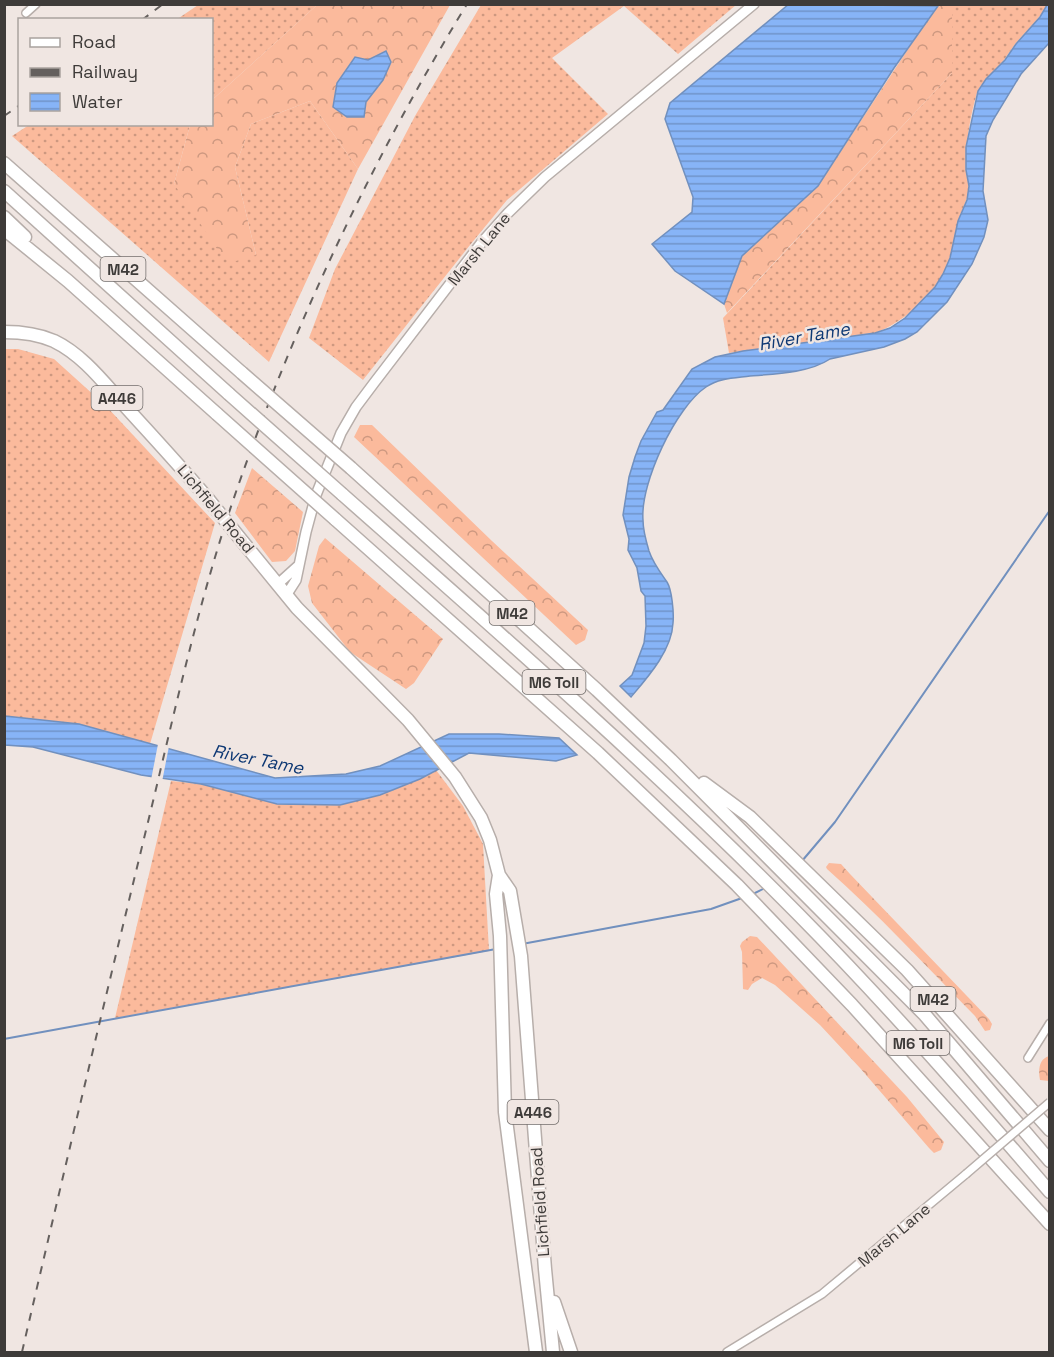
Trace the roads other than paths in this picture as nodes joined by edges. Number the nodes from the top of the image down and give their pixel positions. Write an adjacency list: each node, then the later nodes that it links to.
1 (36, 4): 3 (street)
2 (754, 4): 10 (main road, Marsh Lane)
3 (26, 13)
4 (4, 163): 13 (highway, M42, bridge)
5 (4, 191): 21 (highway, M6 Toll, bridge)
6 (4, 217): 8 (highway, M42)
7 (4, 229): 8 (highway)
8 (68, 281): 20 (highway, M42, bridge)
9 (4, 332): 11 (highway, Lichfield Road / A446, bridge)
10 (299, 565): 11 (main road); 12 (main road, Marsh Lane)
11 (279, 584): 12 (highway, Lichfield Road / A446)
12 (287, 594): 14 (highway, Lichfield Road / A446)
13 (671, 760): 18 (highway, M42); 19 (highway, M42)
14 (499, 875): 24 (highway, Lichfield Road / A446); 25 (highway, Lichfield Road / A446)
15 (1050, 1023): 16 (street)
16 (1028, 1058)
17 (1050, 1102): 28 (street, Marsh Lane, bridge)
18 (1050, 1130)
19 (1050, 1161)
20 (1019, 1192): 22 (highway, M42); 23 (highway)
21 (1050, 1192)
22 (1050, 1224)
23 (1050, 1236)
24 (545, 1269): 26 (highway, Lichfield Road / A446); 27 (highway)
25 (536, 1353)
26 (554, 1353)
27 (571, 1353)
28 (727, 1353)

